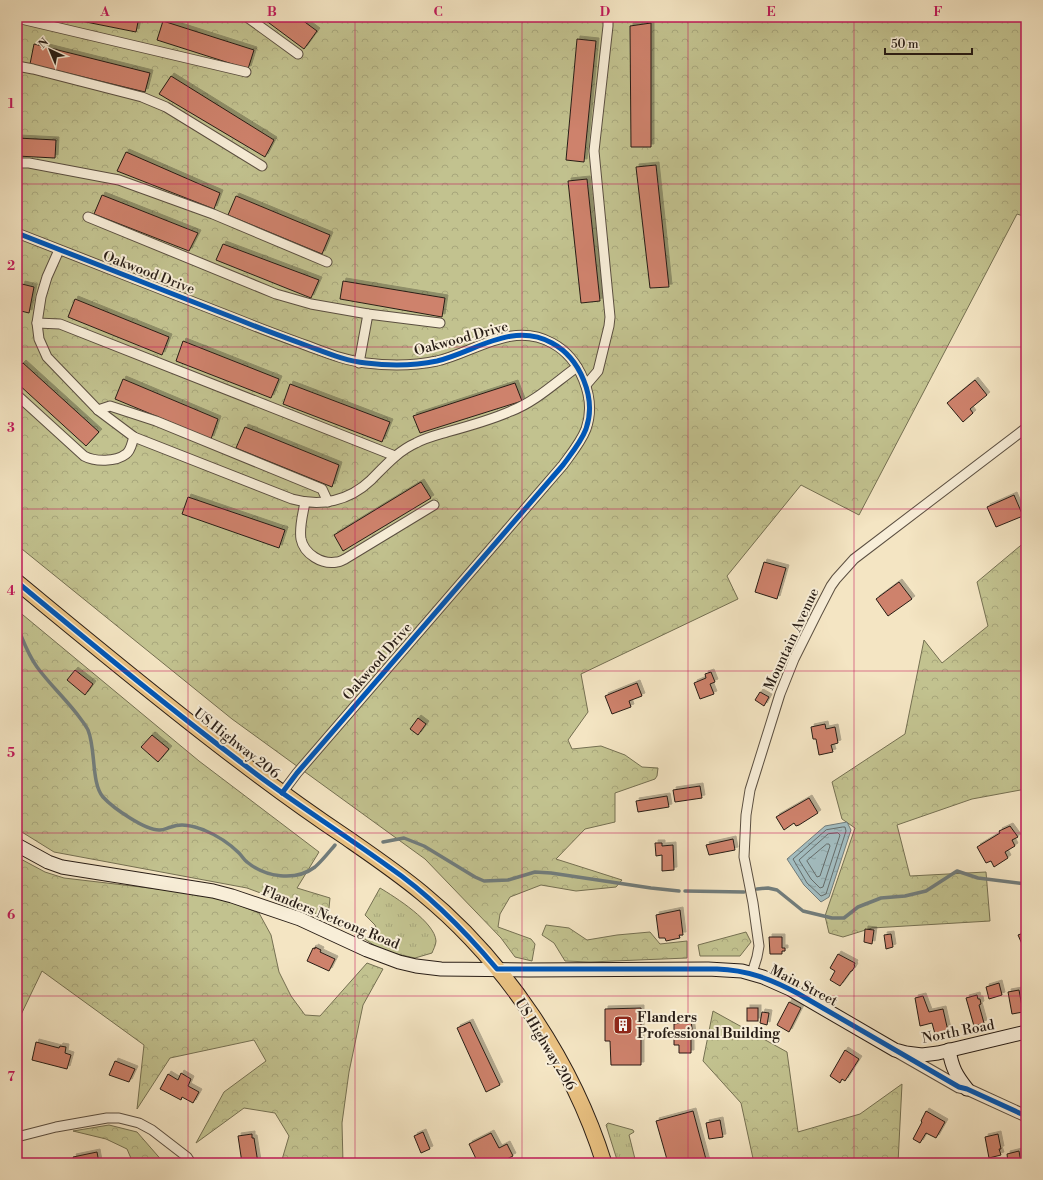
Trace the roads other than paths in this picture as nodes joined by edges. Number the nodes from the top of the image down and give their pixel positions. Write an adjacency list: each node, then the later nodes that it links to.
1 (247, 17): 4 (street)
2 (608, 17): 18 (street)
3 (17, 18): 6 (street)
4 (298, 54)
5 (17, 66): 8 (street)
6 (246, 72)
7 (17, 163): 12 (street)
8 (262, 166)
9 (88, 217): 13 (street)
10 (17, 233): 11 (street, Oakwood Drive)
11 (59, 250): 14 (street); 16 (street, Oakwood Drive)
12 (327, 262)
13 (368, 314): 15 (street); 16 (street)
14 (37, 322): 20 (street); 23 (street)
15 (440, 323)
16 (359, 363): 17 (street, Oakwood Drive)
17 (577, 367): 18 (street, Oakwood Drive); 23 (street)
18 (586, 385): 28 (street, Oakwood Drive)
19 (17, 395): 22 (street)
20 (98, 410): 22 (street); 25 (street)
21 (1026, 428): 31 (street, Mountain Avenue)
22 (134, 437): 24 (street)
23 (396, 456): 25 (street)
24 (305, 502): 25 (street); 26 (street)
25 (328, 502)
26 (434, 505)
27 (17, 582): 28 (highway, US Highway 206)
28 (282, 793): 30 (highway, US Highway 206)
29 (17, 845): 30 (main road, Flanders Netcong Road)
30 (497, 969): 31 (main road, Main Street); 39 (highway, US Highway 206)
31 (752, 973): 33 (main road, Main Street)
32 (1026, 1032): 34 (main road, North Road)
33 (895, 1050): 34 (main road, North Road); 35 (street, Main Street)
34 (949, 1050): 35 (main road)
35 (967, 1089): 36 (street, Main Street)
36 (1026, 1116)
37 (17, 1137): 38 (street)
38 (191, 1163)
39 (604, 1163)

